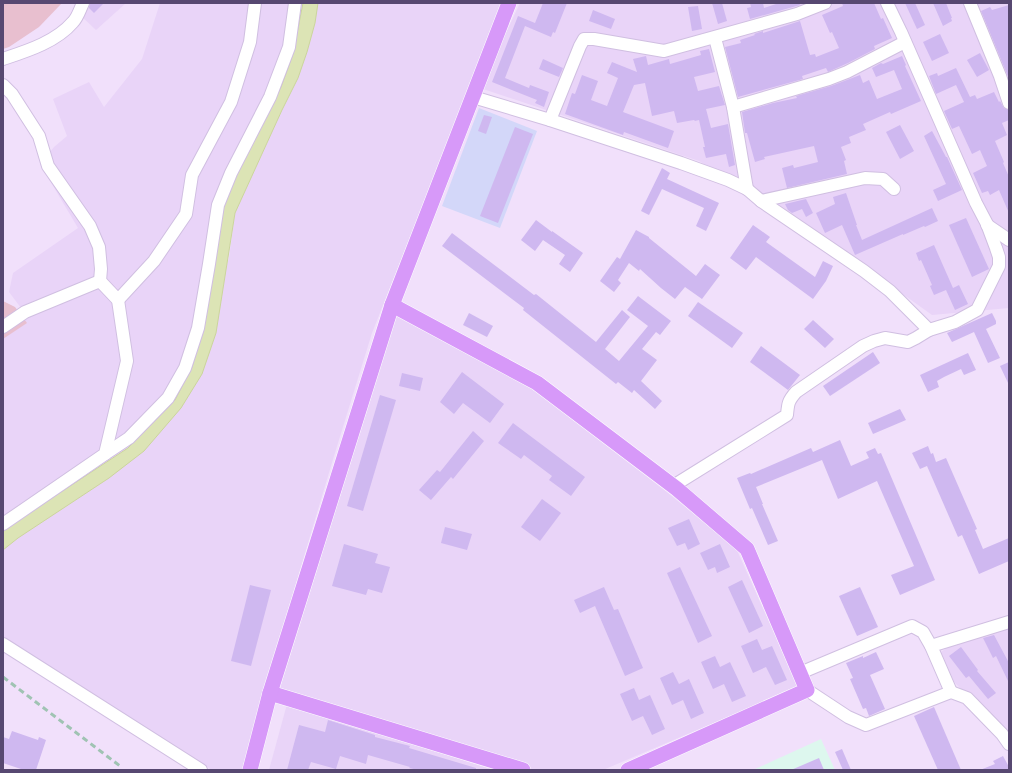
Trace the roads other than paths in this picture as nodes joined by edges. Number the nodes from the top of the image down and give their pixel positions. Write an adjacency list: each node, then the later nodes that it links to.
1 (83, 3): 11 (street)
2 (255, 3): 23 (street)
3 (295, 3): 27 (street)
4 (509, 3): 13 (main road)
5 (825, 3): 8 (street)
6 (887, 3): 10 (street)
7 (970, 3): 14 (street)
8 (805, 7): 9 (street)
9 (714, 38): 15 (street); 16 (street)
10 (905, 42): 15 (street); 20 (street)
11 (3, 59)
12 (3, 86): 22 (street)
13 (473, 97): 16 (street); 24 (main road)
14 (1009, 104)
15 (733, 107): 17 (street)
16 (550, 120): 17 (street)
17 (747, 189): 19 (street)
18 (894, 189): 19 (street)
19 (761, 201): 26 (street)
20 (987, 224): 21 (street); 26 (street)
21 (1009, 240)
22 (100, 281): 23 (street); 25 (street)
23 (118, 300): 27 (street)
24 (392, 305): 28 (main road); 36 (main road)
25 (3, 327)
26 (929, 330): 28 (street)
27 (105, 454): 29 (street)
28 (673, 486): 33 (main road)
29 (3, 524)
30 (1009, 622): 32 (street)
31 (3, 644): 38 (street)
32 (931, 646): 33 (street); 35 (street)
33 (800, 673): 34 (main road)
34 (807, 690): 35 (street); 41 (main road)
35 (951, 692): 37 (street)
36 (270, 693): 39 (main road); 40 (main road)
37 (1009, 744)
38 (201, 770)
39 (250, 770)
40 (523, 770)
41 (628, 770)

